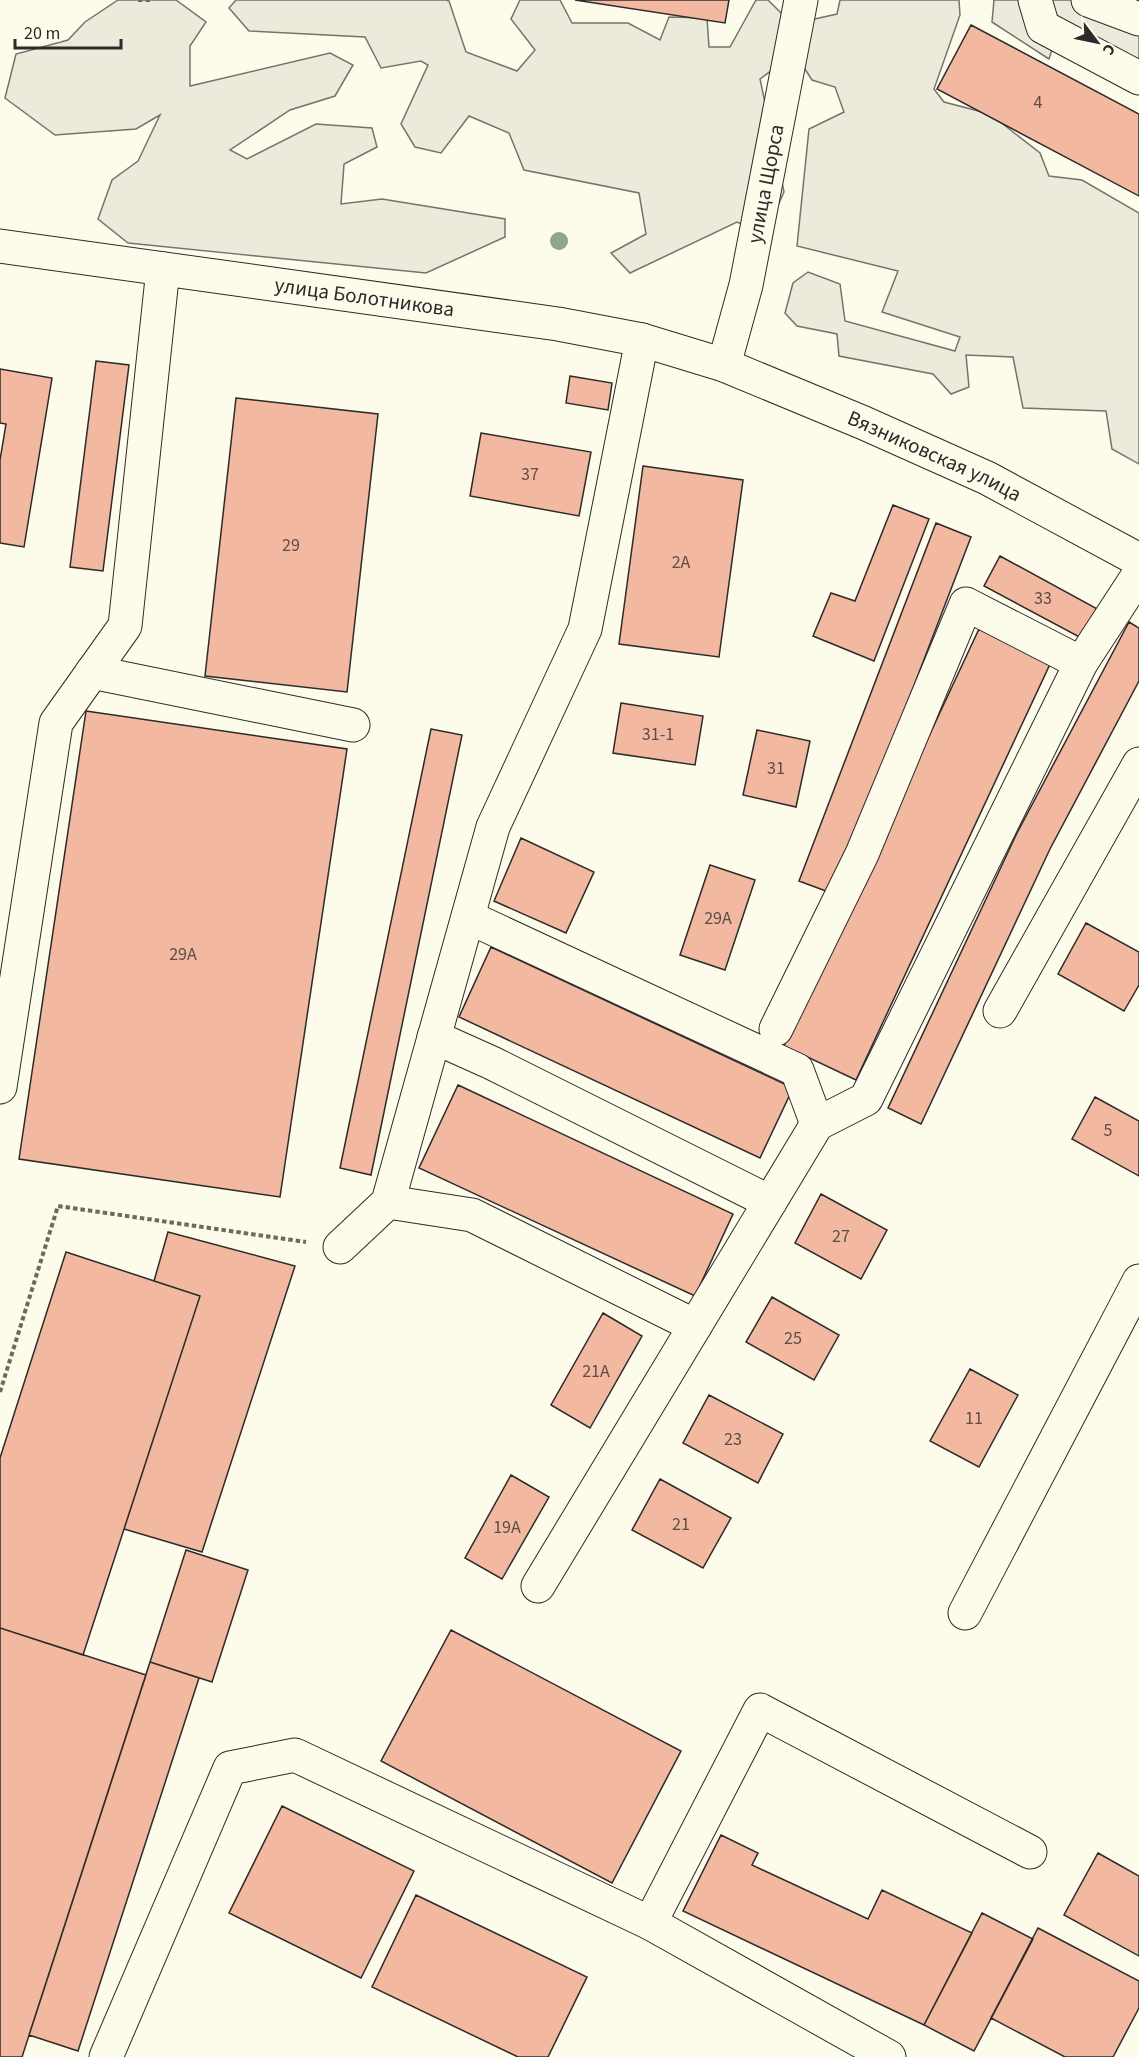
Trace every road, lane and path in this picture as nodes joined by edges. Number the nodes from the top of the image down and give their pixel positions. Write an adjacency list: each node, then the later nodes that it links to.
1 (138, 0): 2 (path)
2 (150, 0)
3 (801, 0): 11 (street, улица Щорса)
4 (1035, 0): 7 (street)
5 (1088, 0): 6 (street)
6 (1128, 10)
7 (1139, 78)
8 (0, 246): 9 (street, улица Болотникова)
9 (163, 269): 10 (street, улица Болотникова); 15 (street)
10 (642, 340): 11 (street, улица Болотникова); 18 (street)
11 (724, 365): 12 (street, Вязниковская улица)
12 (1139, 560)
13 (1139, 574): 14 (street)
14 (1081, 663): 20 (street); 23 (street)
15 (92, 672): 16 (street); 22 (street)
16 (353, 724)
17 (1139, 764): 19 (street)
18 (468, 917): 21 (street); 23 (street)
19 (1000, 1011)
20 (776, 1029)
21 (434, 1036): 24 (street); 25 (street)
22 (0, 1087)
23 (817, 1124): 25 (street)
24 (388, 1202): 26 (street); 28 (street)
25 (770, 1202): 28 (street)
26 (340, 1247): 29 (path)
27 (1139, 1281): 31 (street)
28 (695, 1326): 30 (street)
29 (0, 1392)
30 (537, 1586)
31 (965, 1612)
32 (1030, 1852): 33 (street)
33 (650, 1923): 34 (street); 35 (street)
34 (106, 2057)
35 (889, 2057)

